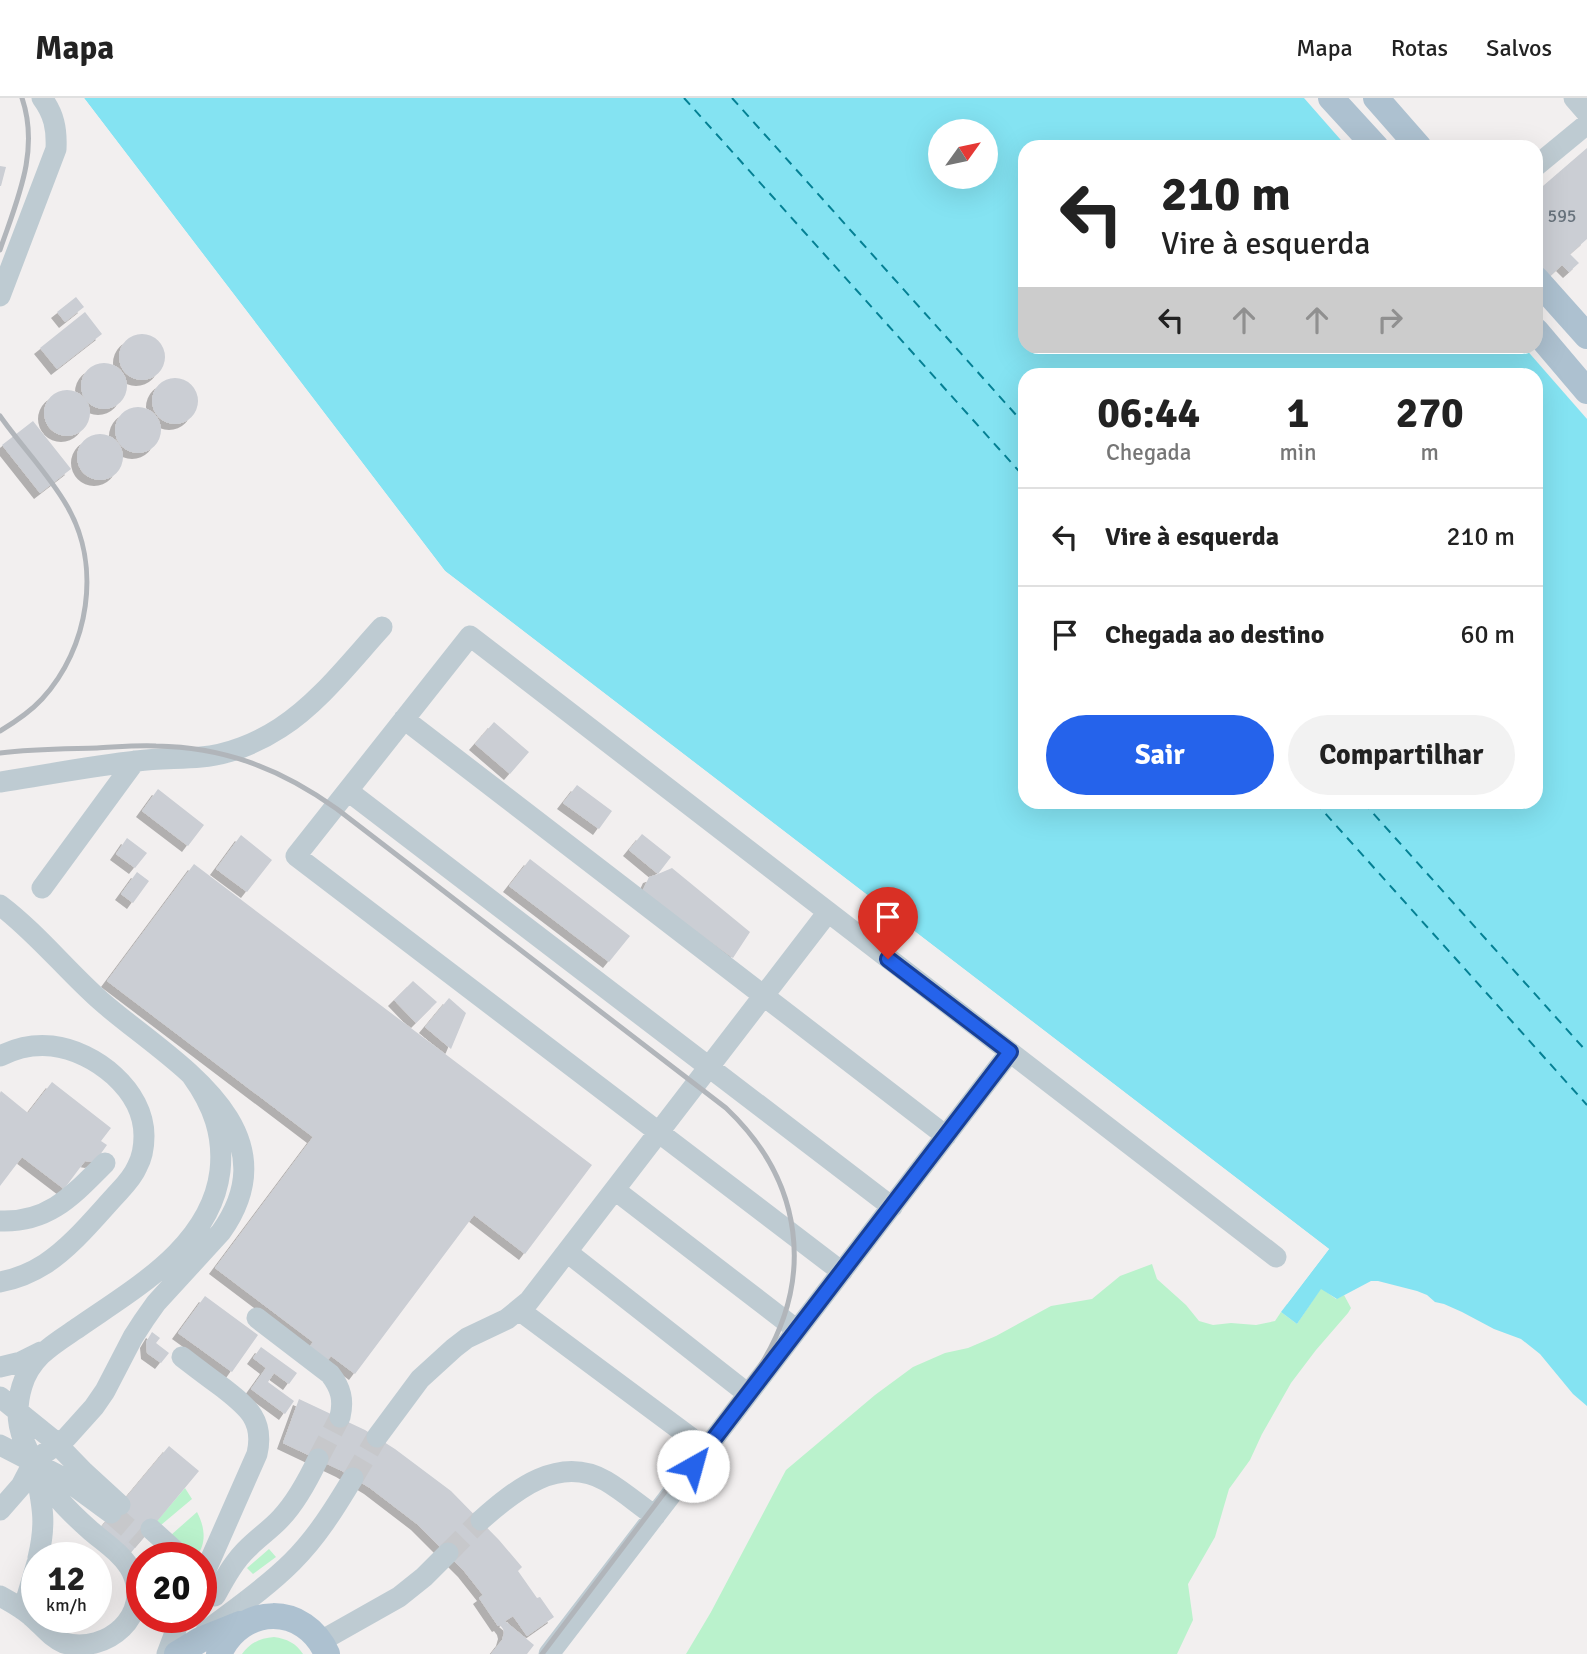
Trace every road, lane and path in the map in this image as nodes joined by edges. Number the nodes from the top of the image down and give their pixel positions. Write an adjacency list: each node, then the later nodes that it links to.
1 (42, 98): 11 (street)
2 (1332, 98): 7 (main road)
3 (1376, 98): 8 (main road)
4 (1574, 98): 5 (street)
5 (1587, 113)
6 (1587, 124): 9 (street)
7 (1370, 140)
8 (1413, 140)
9 (1543, 160)
10 (1543, 287): 12 (main road)
11 (0, 296)
12 (1587, 336)
13 (1543, 339): 14 (main road)
14 (1587, 391)
15 (382, 627): 17 (street)
16 (404, 719): 19 (street); 22 (street); 23 (street)
17 (135, 761): 18 (street); 20 (street)
18 (0, 782)
19 (348, 791): 26 (street); 28 (street)
20 (42, 888)
21 (0, 905): 27 (street)
22 (828, 912): 23 (street); 24 (street)
23 (764, 996): 26 (street); 29 (street)
24 (1010, 1052): 29 (street); 35 (street)
25 (0, 1056): 37 (street)
26 (709, 1067): 28 (street); 32 (street)
27 (192, 1076): 41 (street); 50 (street)
28 (659, 1132): 31 (street); 36 (street)
29 (946, 1136): 32 (street)
30 (105, 1163): 33 (street)
31 (615, 1190): 34 (street); 40 (street)
32 (892, 1207): 36 (street)
33 (0, 1221)
34 (567, 1252): 38 (street); 44 (street)
35 (1276, 1257)
36 (842, 1272): 40 (street)
37 (0, 1282)
38 (519, 1310): 48 (street); 51 (street)
39 (257, 1318): 47 (street)
40 (797, 1330): 44 (street)
41 (43, 1351): 43 (street); 46 (street)
42 (182, 1357): 63 (street)
43 (0, 1367)
44 (748, 1394): 51 (street)
45 (0, 1397): 46 (street)
46 (18, 1410): 50 (street); 53 (street)
47 (340, 1417)
48 (377, 1437)
49 (0, 1445): 53 (street)
50 (58, 1445): 53 (street); 53 (street)
51 (706, 1450): 56 (street)
52 (318, 1459): 65 (street)
53 (34, 1461): 55 (street); 58 (street); 59 (street)
54 (353, 1478): 70 (street)
55 (0, 1510)
56 (654, 1516): 57 (street); 72 (street)
57 (481, 1520)
58 (42, 1542)
59 (104, 1542)
60 (151, 1542): 61 (street)
61 (159, 1542)
62 (112, 1549): 68 (street)
63 (217, 1552)
64 (448, 1553): 71 (street)
65 (217, 1576)
66 (0, 1597): 67 (street)
67 (21, 1609)
68 (49, 1633)
69 (180, 1633): 70 (street)
70 (198, 1646): 71 (main road)
71 (324, 1648)
72 (549, 1654)

